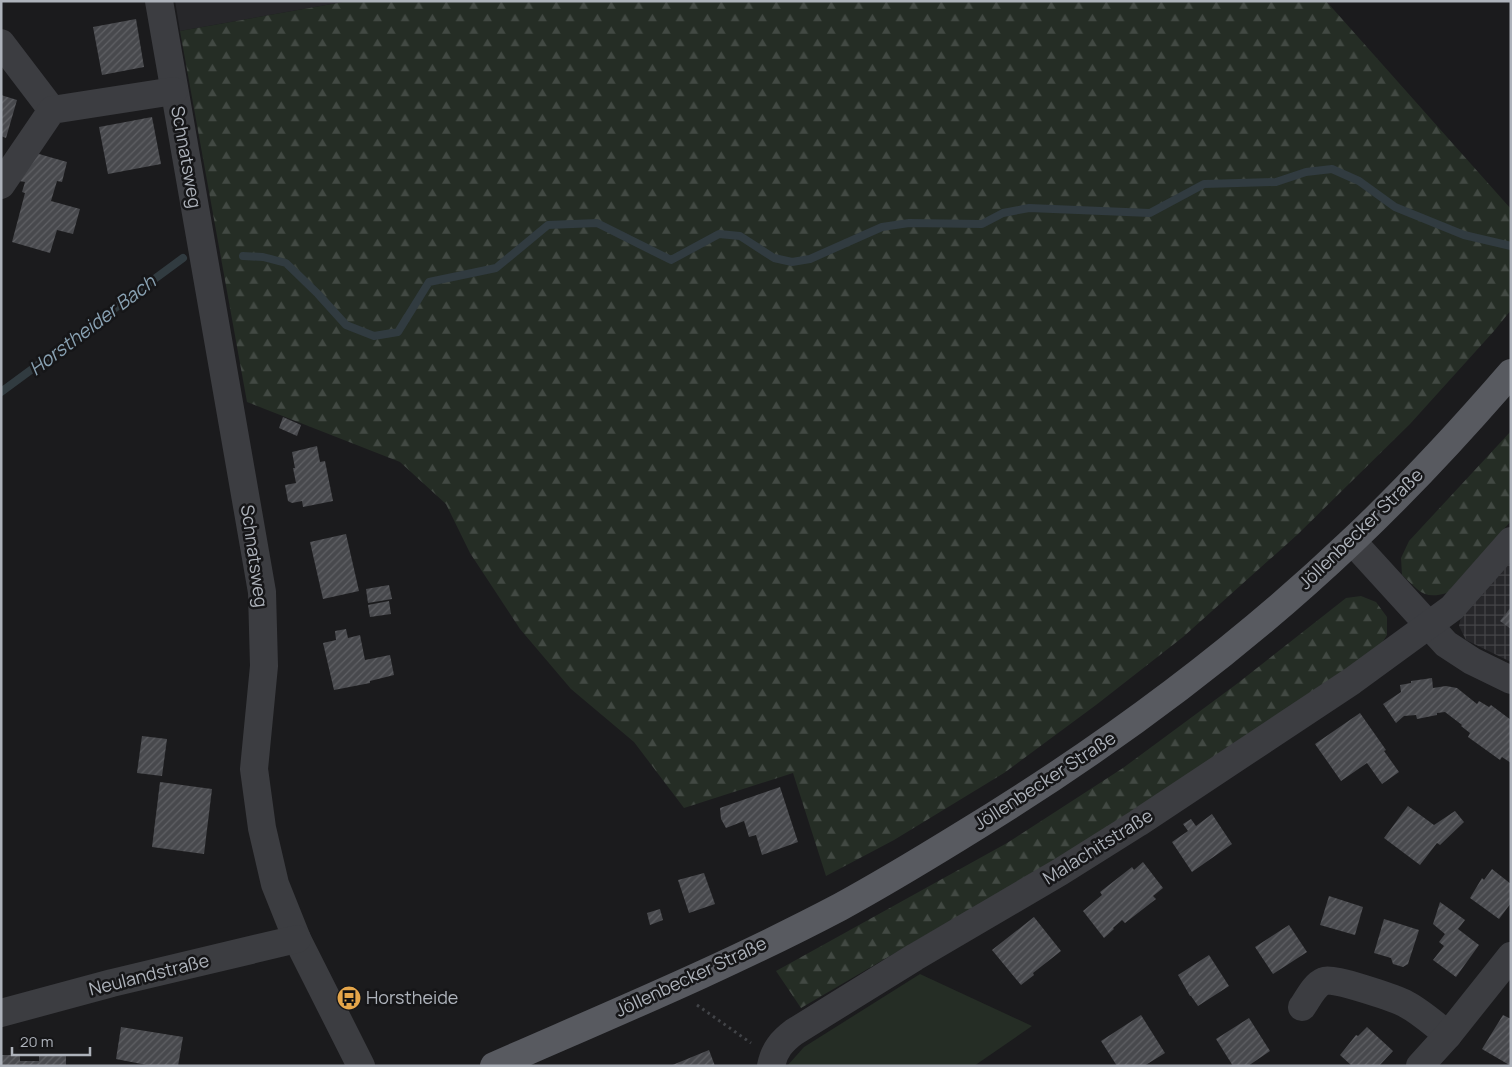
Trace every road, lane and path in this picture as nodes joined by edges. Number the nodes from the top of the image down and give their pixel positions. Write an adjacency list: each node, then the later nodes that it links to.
1 (159, 1): 3 (street, Schnatsweg)
2 (1, 43): 4 (street)
3 (174, 91): 4 (street, Schnatsweg); 11 (street, Schnatsweg)
4 (52, 110): 5 (street)
5 (1, 185)
6 (1511, 374): 7 (main road, Jöllenbecker Straße)
7 (1352, 541): 9 (street); 13 (main road, Jöllenbecker Straße)
8 (1511, 541): 9 (street, Malachitstraße)
9 (1428, 625): 10 (street); 17 (street, Malachitstraße)
10 (1511, 680)
11 (297, 939): 15 (street, Neulandstraße); 18 (street, Schnatsweg)
12 (1509, 963): 16 (street)
13 (672, 987): 17 (path); 19 (main road, Jöllenbecker Straße)
14 (1302, 1007): 16 (street)
15 (1, 1013)
16 (1448, 1035): 20 (street)
17 (772, 1062)
18 (361, 1066)
19 (494, 1066)
20 (1420, 1066)

